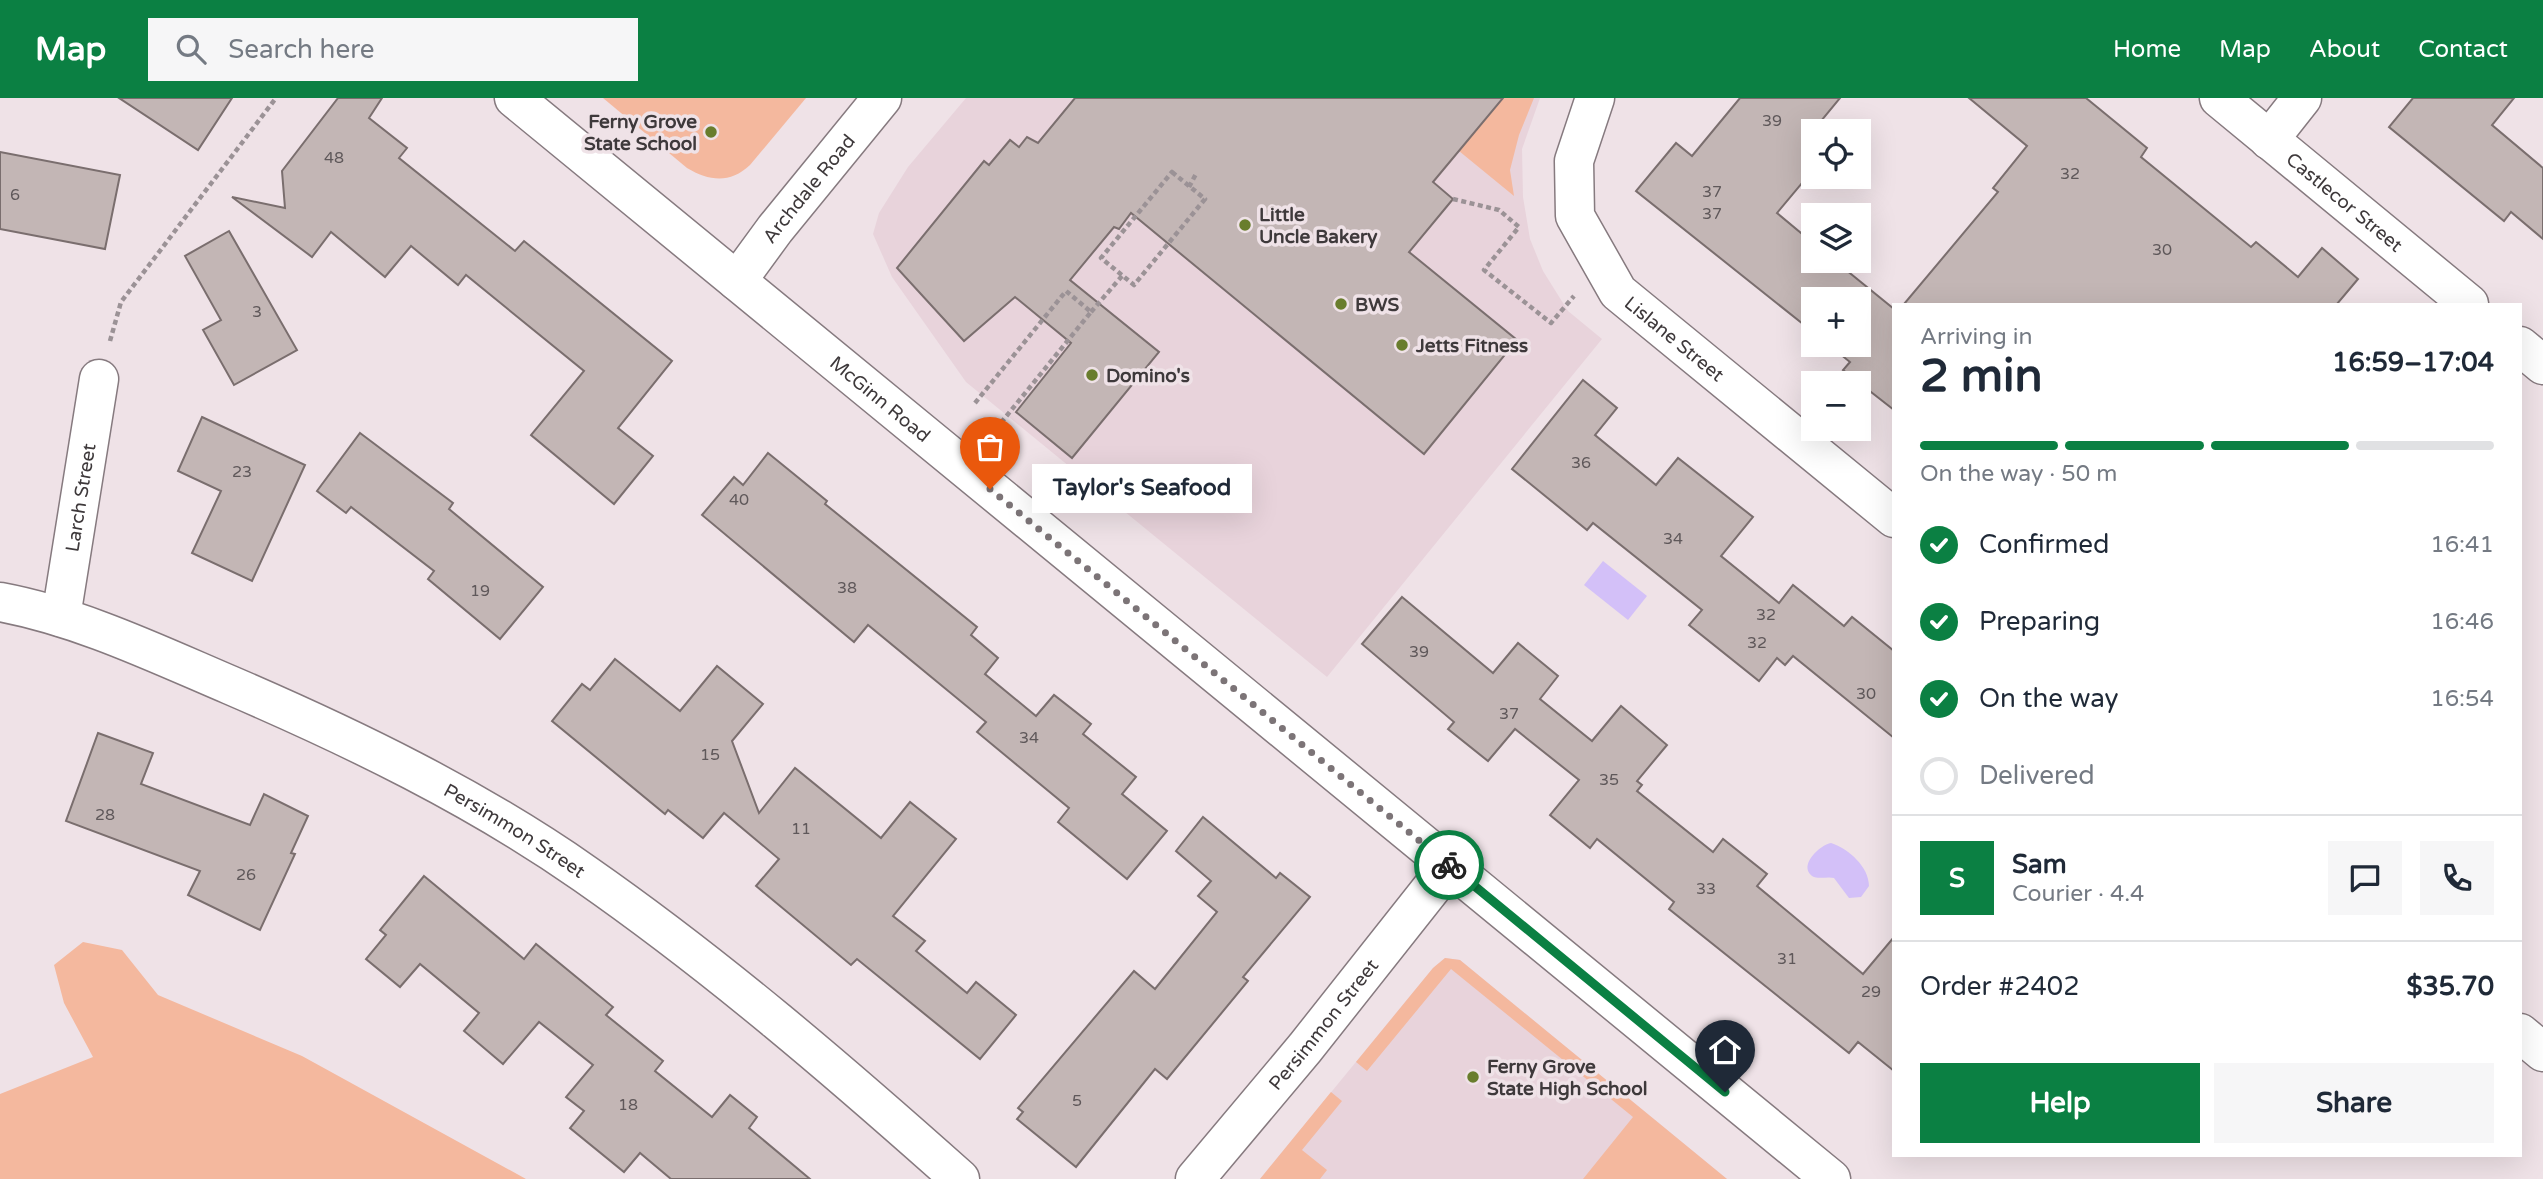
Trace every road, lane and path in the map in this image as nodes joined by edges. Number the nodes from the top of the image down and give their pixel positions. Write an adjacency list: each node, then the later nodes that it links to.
1 (276, 98): 18 (path)
2 (514, 98): 12 (street, McGinn Road)
3 (882, 98): 12 (street, Archdale Road)
4 (1595, 98): 21 (street, Lislane Street)
5 (2219, 98): 7 (street, Castlecor Street)
6 (2302, 98): 7 (street)
7 (2269, 140): 14 (street, Castlecor Street)
8 (1197, 172): 9 (path)
9 (1189, 187): 11 (path); 11 (path)
10 (1453, 199): 13 (path)
11 (1122, 276): 15 (path)
12 (737, 281): 24 (street, McGinn Road)
13 (1574, 296)
14 (2468, 303)
15 (1091, 312): 19 (path); 20 (path)
16 (2522, 348): 17 (street)
17 (2543, 365)
18 (99, 379): 23 (street, Larch Street)
19 (975, 403)
20 (1000, 424)
21 (1892, 516)
22 (0, 602): 23 (street, Persimmon Street)
23 (61, 617): 27 (street, Persimmon Street)
24 (1450, 866): 28 (street, Persimmon Street); 29 (street, McGinn Road)
25 (2522, 1035): 26 (street)
26 (2543, 1052)
27 (960, 1179)
28 (1195, 1179)
29 (1831, 1179)

